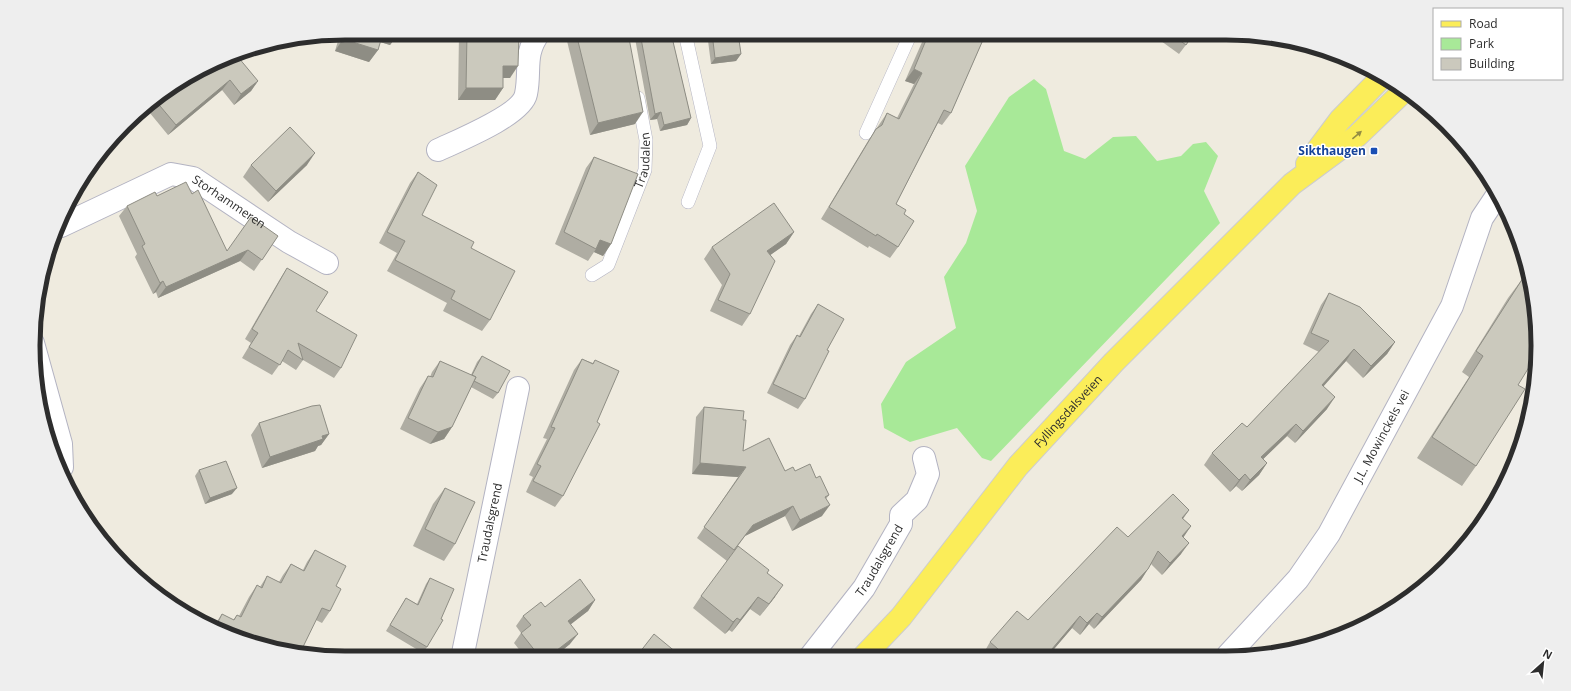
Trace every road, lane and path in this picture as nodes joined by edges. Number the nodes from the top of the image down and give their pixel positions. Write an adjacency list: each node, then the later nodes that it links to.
1 (534, 40): 8 (street)
2 (687, 40): 11 (lane)
3 (908, 40): 7 (lane)
4 (1378, 81): 9 (main road, Fyllingsdalsveien)
5 (636, 88): 14 (lane, Traudalen)
6 (1400, 95): 9 (main road, Fyllingsdalsveien, one-way to 6)
7 (866, 133)
8 (438, 150)
9 (1292, 184): 21 (main road, Fyllingsdalsveien)
10 (1494, 200): 22 (street, J.L. Mowinckels vei)
11 (688, 202)
12 (65, 224): 13 (street, Storhammeren)
13 (327, 263)
14 (592, 275)
15 (42, 376): 17 (street)
16 (518, 388): 19 (street, Traudalsgrend)
17 (62, 458)
18 (924, 458): 20 (street, Traudalsgrend)
19 (463, 651)
20 (815, 651)
21 (869, 651)
22 (1232, 651)

